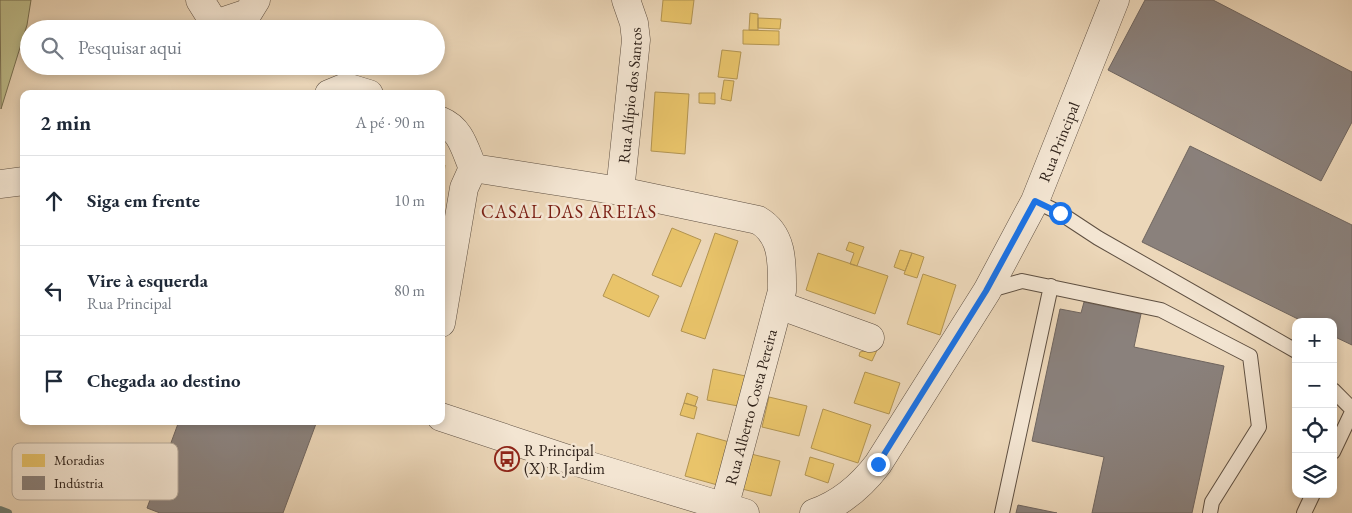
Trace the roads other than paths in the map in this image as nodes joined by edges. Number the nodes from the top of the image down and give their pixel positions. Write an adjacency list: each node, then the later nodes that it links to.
1 (200, 0): 5 (street)
2 (256, 0): 6 (street)
3 (626, 0): 13 (street, Rua Alípio dos Santos)
4 (1115, 0): 14 (street, Rua Principal)
5 (212, 20)
6 (227, 20)
7 (339, 90): 8 (street)
8 (356, 90)
9 (445, 122): 10 (street)
10 (473, 168): 13 (street, Rua Alberto Costa Pereira); 17 (street)
11 (20, 182): 12 (street)
12 (0, 184)
13 (620, 191): 18 (street, Rua Alberto Costa Pereira)
14 (1035, 201): 16 (street, Rua Principal); 20 (lane)
15 (1051, 286): 16 (lane); 28 (lane); 29 (lane)
16 (986, 291): 27 (street, Rua Principal)
17 (445, 300)
18 (779, 305): 19 (street, Rua Alberto Costa Pereira); 26 (street, Rua Alberto Costa Pereira)
19 (870, 338)
20 (1292, 349)
21 (1337, 394): 22 (lane)
22 (1352, 411): 24 (lane)
23 (445, 418): 26 (street)
24 (1337, 443)
25 (1311, 498): 30 (lane)
26 (735, 511)
27 (817, 513)
28 (1002, 513)
29 (1210, 513)
30 (1304, 513)

